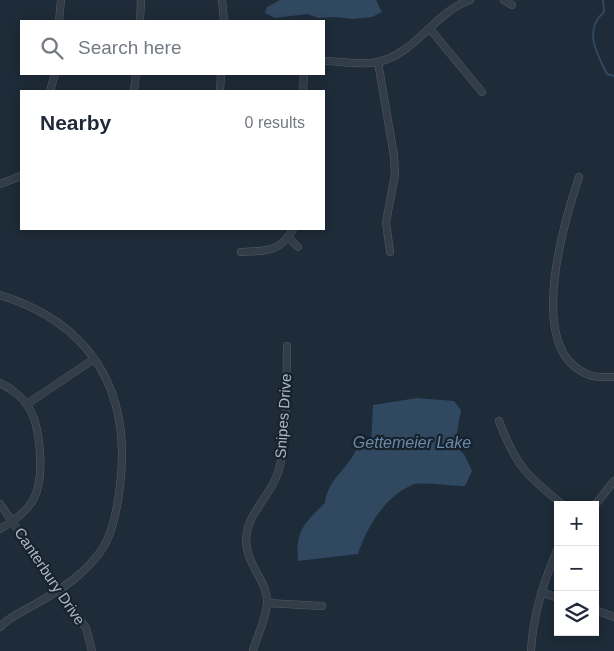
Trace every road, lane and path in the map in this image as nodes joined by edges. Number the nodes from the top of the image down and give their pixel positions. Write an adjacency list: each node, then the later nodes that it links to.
1 (61, 0): 8 (street)
2 (141, 0): 9 (street)
3 (222, 0): 10 (street)
4 (470, 0): 6 (street)
5 (504, 0): 7 (street)
6 (456, 3): 11 (street)
7 (512, 5)
8 (59, 20)
9 (140, 20)
10 (224, 20)
11 (430, 29): 13 (street); 22 (street)
12 (325, 61): 13 (street)
13 (378, 62): 30 (street)
14 (55, 75): 18 (street)
15 (136, 75): 19 (street)
16 (221, 75): 20 (street)
17 (304, 75): 21 (street)
18 (50, 90)
19 (134, 90)
20 (220, 90)
21 (303, 90)
22 (482, 92)
23 (20, 176): 25 (street)
24 (579, 177): 34 (street)
25 (0, 184)
26 (292, 230): 27 (street)
27 (288, 237): 28 (street); 29 (street)
28 (298, 247)
29 (242, 252)
30 (390, 252)
31 (0, 295): 33 (street)
32 (287, 346): 48 (street, Snipes Drive)
33 (94, 359): 36 (street); 45 (street)
34 (614, 377)
35 (0, 383): 36 (street)
36 (27, 404): 42 (street)
37 (499, 420): 39 (street)
38 (614, 481): 40 (street)
39 (558, 501)
40 (598, 501)
41 (0, 504): 42 (street, Canterbury Drive)
42 (13, 521): 43 (street); 45 (street, Canterbury Drive)
43 (0, 529)
44 (554, 558): 46 (street)
45 (60, 590): 52 (street); 53 (street, Canterbury Drive)
46 (541, 592): 47 (street); 55 (street)
47 (554, 597)
48 (267, 604): 49 (street); 54 (street)
49 (322, 606)
50 (599, 611): 51 (street)
51 (614, 616)
52 (0, 627)
53 (92, 651)
54 (253, 651)
55 (531, 651)

